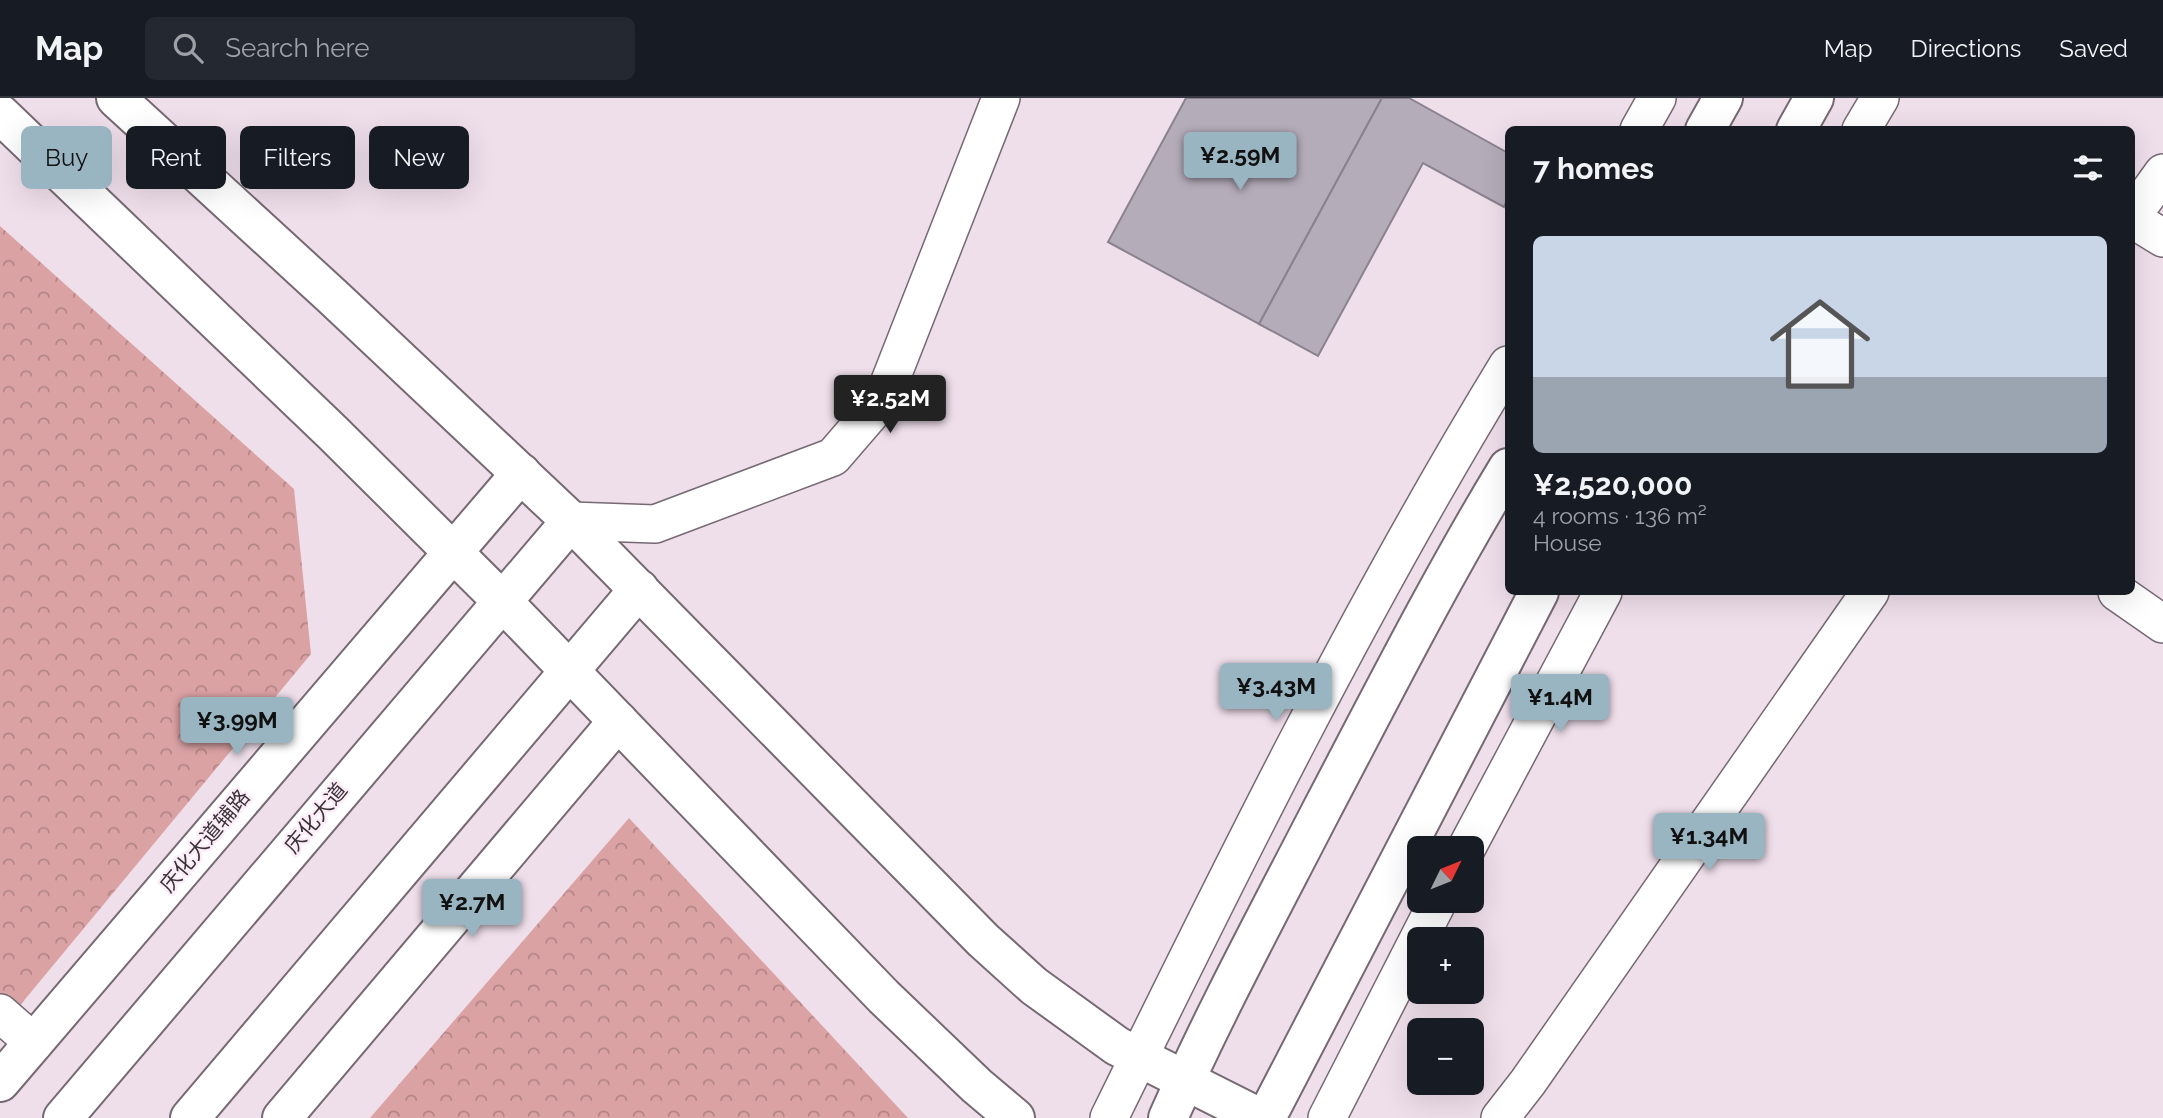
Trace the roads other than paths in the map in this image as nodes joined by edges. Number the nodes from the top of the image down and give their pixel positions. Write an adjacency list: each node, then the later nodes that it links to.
1 (116, 98): 18 (main road)
2 (1001, 98): 19 (street)
3 (1657, 98): 8 (street)
4 (1723, 98): 9 (main road)
5 (1814, 98): 10 (main road)
6 (1880, 98): 11 (street)
7 (0, 114): 20 (main road)
8 (1641, 126)
9 (1707, 126)
10 (1798, 126)
11 (1863, 126)
12 (2163, 173): 13 (street)
13 (2135, 213)
14 (2135, 219): 15 (street)
15 (2163, 238)
16 (1505, 370): 34 (street)
17 (1505, 472): 35 (main road)
18 (521, 473): 19 (main road); 20 (main road, 庆化大道辅路)
19 (571, 521): 21 (main road); 26 (main road, 庆化大道)
20 (452, 551): 26 (main road); 33 (main road, 庆化大道辅路)
21 (639, 589): 28 (main road); 34 (main road)
22 (1537, 595): 44 (main road)
23 (1602, 595): 30 (street)
24 (1868, 595): 46 (street)
25 (2121, 595): 27 (street)
26 (502, 601): 28 (main road); 37 (main road, 庆化大道)
27 (2163, 624)
28 (569, 670): 29 (main road); 38 (main road)
29 (618, 721): 39 (main road); 40 (main road)
30 (1473, 836)
31 (1431, 914): 45 (street)
32 (0, 1013): 33 (street)
33 (34, 1042): 36 (main road, 庆化大道辅路)
34 (1139, 1058): 35 (main road); 41 (street)
35 (1185, 1080): 42 (main road); 43 (main road)
36 (0, 1083)
37 (63, 1118)
38 (190, 1118)
39 (282, 1118)
40 (1015, 1118)
41 (1110, 1118)
42 (1168, 1118)
43 (1260, 1118)
44 (1266, 1118)
45 (1326, 1118)
46 (1500, 1118)

